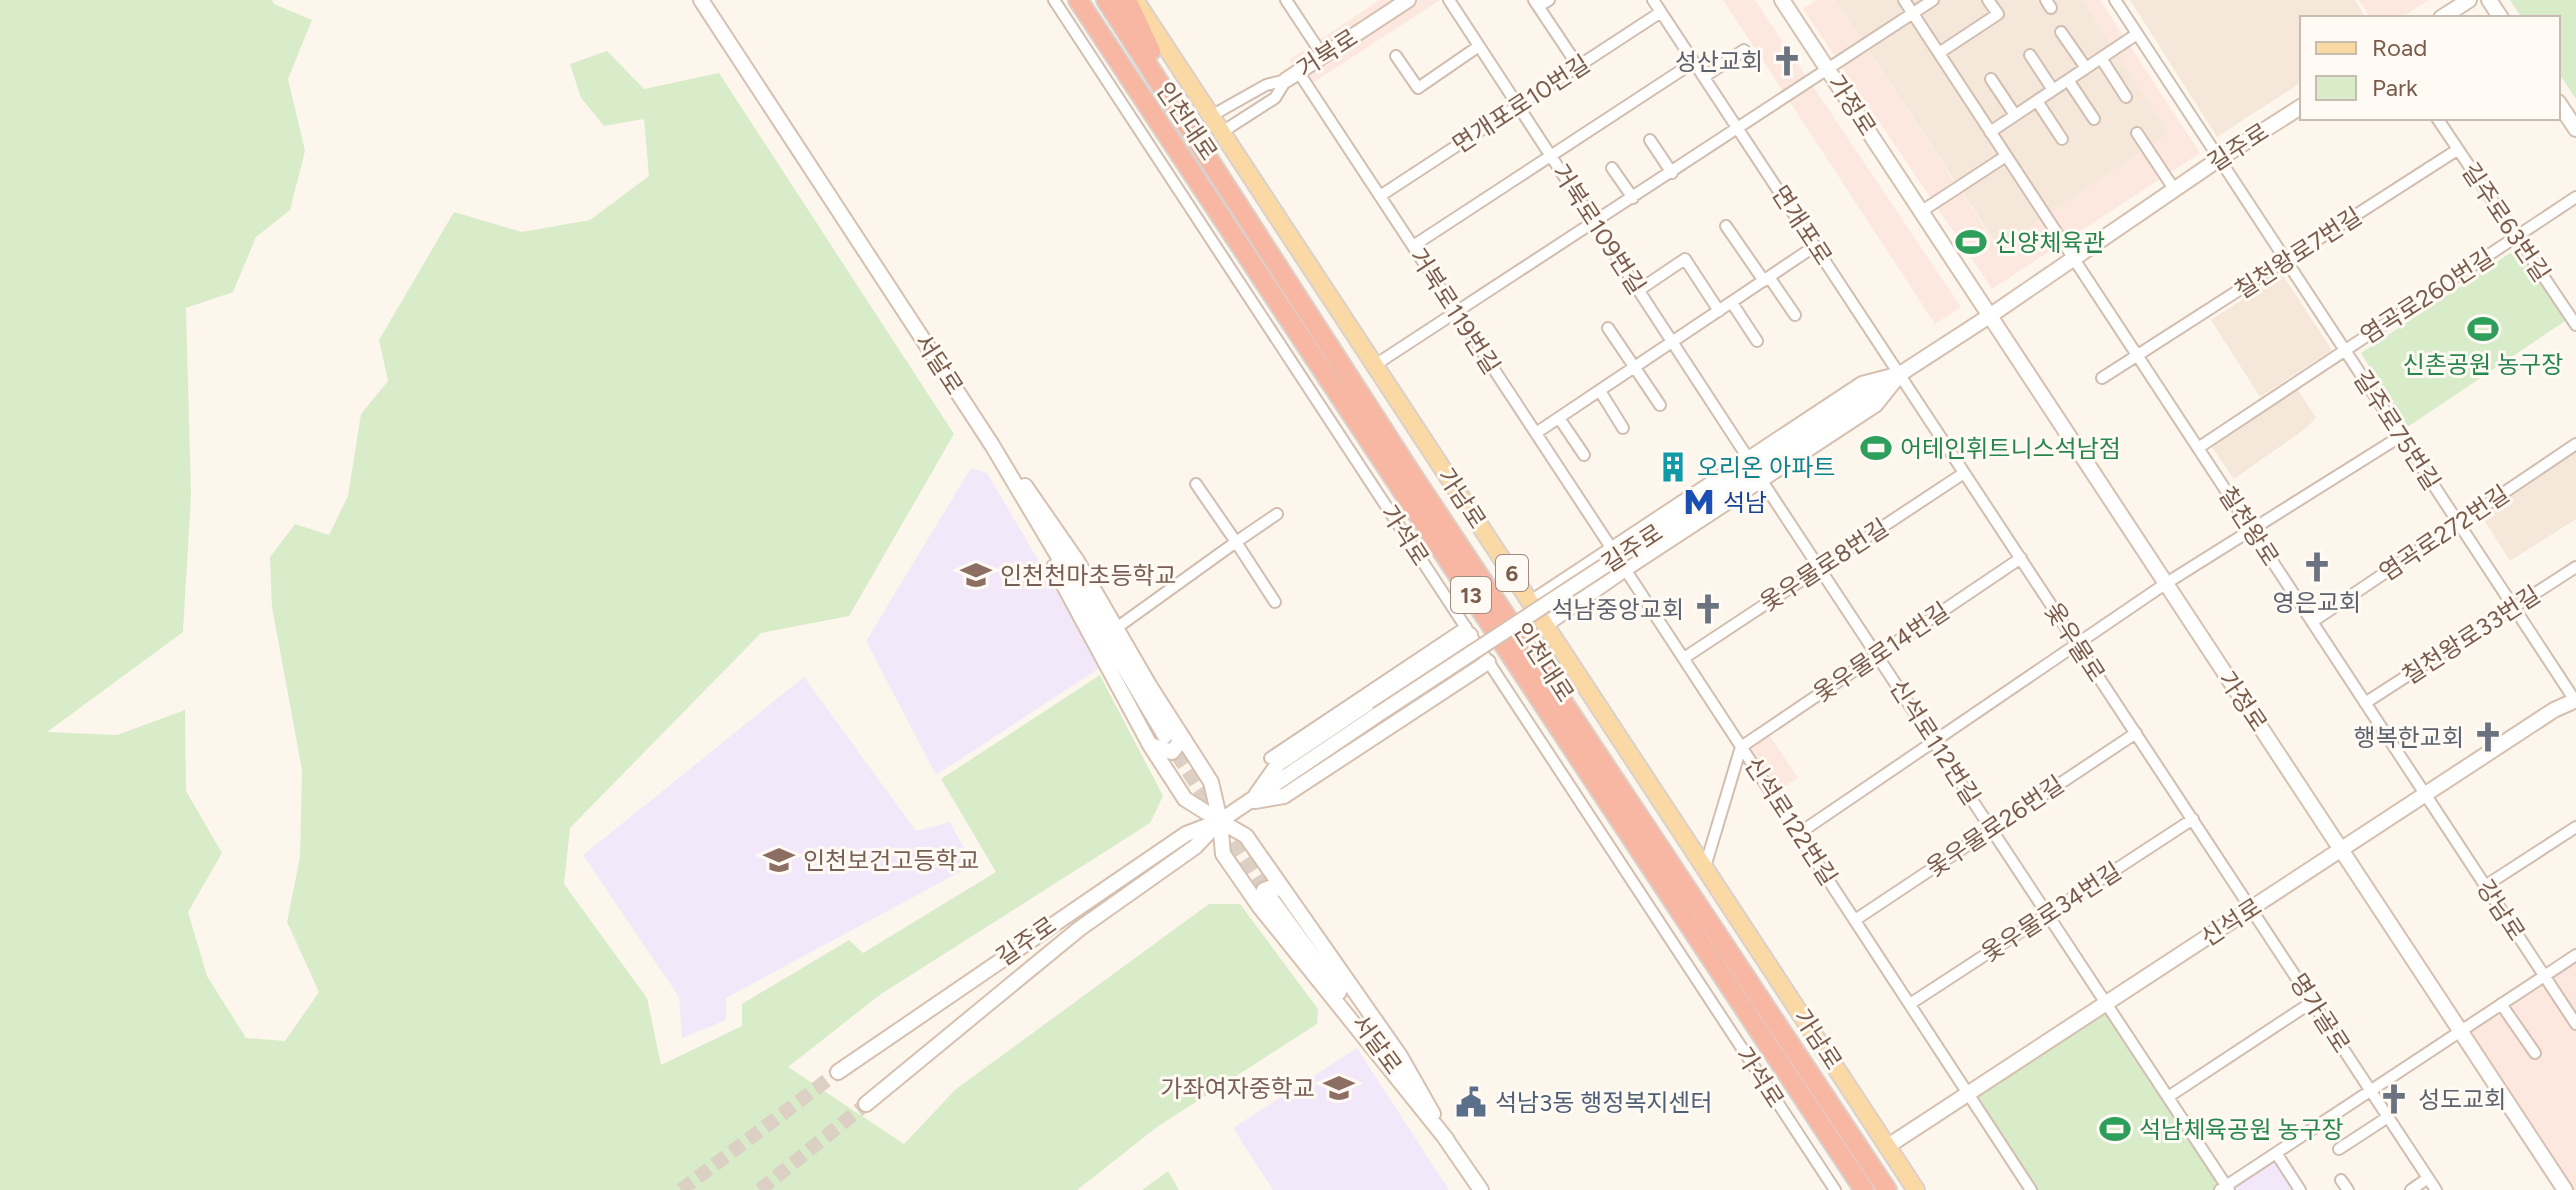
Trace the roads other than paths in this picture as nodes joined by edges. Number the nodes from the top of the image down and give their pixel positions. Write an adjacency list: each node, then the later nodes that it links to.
1 (701, 0): 100 (street, 서달로)
2 (1054, 0): 123 (street, 가석로)
3 (1070, 0): 24 (highway)
4 (1078, 0): 24 (highway, 인천대로 / 13)
5 (1106, 0): 50 (highway, 인천대로 / 13)
6 (1286, 0): 29 (street)
7 (1408, 0): 29 (street, 거북로)
8 (1449, 0): 25 (street, 거북로109번길)
9 (1549, 0): 18 (street)
10 (1653, 0): 19 (street, 면개포로)
11 (1782, 0): 35 (street, 가정로)
12 (1904, 0): 20 (street, 칠천왕로)
13 (1933, 0): 20 (street)
14 (1988, 0): 27 (street)
15 (2115, 0): 23 (street, 길주로75번길)
16 (2469, 0): 21 (street)
17 (1138, 2): 47 (main road, 가남로 / 6); 50 (highway)
18 (1536, 3): 33 (street)
19 (1661, 12): 32 (street, 면개포로); 33 (street, 면개포로10번길)
20 (1913, 13): 27 (street, 칠천왕로); 35 (street)
21 (2444, 16)
22 (2061, 32): 34 (street)
23 (2137, 34): 31 (street); 61 (street, 길주로75번길)
24 (1102, 37): 173 (highway, 인천대로 / 13)
25 (1479, 46): 30 (street, 거북로); 43 (street, 거북로109번길)
26 (1744, 50): 37 (street)
27 (1939, 53): 54 (street, 칠천왕로)
28 (2030, 55): 40 (street)
29 (1323, 56): 36 (street, 거북로)
30 (1396, 56)
31 (2101, 58): 34 (street); 41 (street)
32 (1694, 62): 37 (street, 면개포로); 59 (street)
33 (1578, 66): 43 (street, 면개포로10번길)
34 (2086, 68): 39 (street)
35 (1828, 69): 51 (street); 68 (street, 가정로)
36 (1293, 76): 47 (street); 53 (street); 65 (street, 거북로119번길)
37 (1704, 77): 51 (street, 면개포로)
38 (1991, 79): 46 (street)
39 (2068, 80): 40 (street); 48 (street)
40 (2053, 90): 42 (street)
41 (2126, 97)
42 (2037, 101): 46 (street); 56 (street)
43 (1518, 105): 59 (street, 거북로109번길); 65 (street, 면개포로10번길)
44 (2560, 105): 52 (street)
45 (2300, 107): 61 (street, 길주로)
46 (2015, 115): 54 (street)
47 (1211, 116): 53 (main road, 가남로 / 6)
48 (2094, 119)
49 (2438, 120): 58 (street, 길주로63번길)
50 (1189, 125): 174 (highway, 인천대로 / 13)
51 (1739, 129): 63 (street); 73 (street, 면개포로)
52 (2576, 129)
53 (1222, 132): 89 (main road, 가남로 / 6)
54 (1990, 132): 60 (street, 칠천왕로)
55 (2137, 133): 64 (street)
56 (2062, 139)
57 (1650, 140): 63 (street)
58 (2457, 150): 71 (street, 길주로63번길); 75 (street, 칠천왕로7번길)
59 (1551, 156): 69 (street, 거북로109번길); 72 (street)
60 (2006, 156): 68 (street); 74 (street, 칠천왕로)
61 (2219, 159): 64 (street, 길주로); 75 (street, 길주로75번길)
62 (1612, 168): 67 (street)
63 (1672, 173): 67 (street)
64 (2174, 189): 74 (street, 길주로)
65 (1380, 196): 72 (street, 거북로119번길)
66 (2576, 197): 71 (street, 염곡로260번길)
67 (1633, 198): 69 (street)
68 (1922, 211): 82 (street, 가정로)
69 (1595, 224): 77 (street, 거북로109번길); 80 (street)
70 (1726, 226): 76 (street)
71 (2517, 237): 83 (street, 길주로63번길); 87 (street, 염곡로260번길)
72 (1413, 246): 80 (street, 거북로119번길)
73 (1815, 246): 76 (street); 91 (street, 면개포로)
74 (2072, 258): 82 (street, 길주로); 88 (street, 칠천왕로)
75 (2286, 261): 87 (street, 길주로75번길); 88 (street, 칠천왕로7번길)
76 (1766, 279): 78 (street); 81 (street)
77 (1639, 290): 79 (street); 86 (street, 거북로109번길)
78 (1732, 303): 79 (street); 85 (street)
79 (1719, 311): 86 (street)
80 (1455, 314): 89 (street); 97 (street, 거북로119번길)
81 (1795, 315)
82 (1991, 315): 91 (street, 길주로); 116 (street, 가정로)
83 (2576, 325)
84 (1608, 328): 90 (street)
85 (1757, 341)
86 (1673, 343): 90 (street); 103 (street, 거북로109번길)
87 (2345, 350): 98 (street, 길주로75번길); 101 (street, 염곡로260번길)
88 (2137, 355): 92 (street, 칠천왕로7번길); 101 (street, 칠천왕로)
89 (1375, 365): 118 (main road, 가남로 / 6)
90 (1635, 368): 93 (street); 94 (street)
91 (1900, 374): 103 (street); 104 (street, 옻우물로); 105 (street); 137 (street, 길주로, bridge)
92 (2102, 378)
93 (1600, 391): 95 (street); 96 (street)
94 (1660, 405)
95 (1559, 418): 97 (street); 102 (street)
96 (1623, 428)
97 (1536, 433): 111 (street, 거북로119번길)
98 (2401, 436): 108 (street, 길주로75번길); 109 (street)
99 (2576, 444): 108 (street, 염곡로272번길)
100 (992, 445): 122 (street); 130 (street, 서달로); 133 (street)
101 (2198, 448): 109 (street, 칠천왕로)
102 (1584, 455)
103 (1748, 458): 111 (street)
104 (1964, 473): 112 (street, 옻우물로); 114 (street, 옻우물로8번길)
105 (1762, 481): 114 (street, 신석로112번길); 115 (street)
106 (1196, 484): 110 (street)
107 (1277, 514): 110 (street)
108 (2459, 523): 119 (street, 길주로75번길); 120 (street, 염곡로272번길)
109 (2251, 530): 116 (street); 120 (street, 칠천왕로)
110 (1236, 542): 117 (street); 122 (street)
111 (1612, 548): 115 (street, 신석로122번길); 118 (street)
112 (2021, 558): 124 (street, 옻우물로); 125 (street, 옻우물로14번길)
113 (2576, 567): 119 (street, 칠천왕로33번길)
114 (1820, 568): 125 (street, 신석로112번길); 126 (street, 옻우물로8번길)
115 (1625, 569): 121 (street); 126 (street, 신석로122번길)
116 (2165, 584): 124 (street); 143 (street, 가정로)
117 (1275, 602)
118 (1531, 603): 121 (main road, 가남로 / 6)
119 (2515, 608): 128 (street, 길주로75번길); 129 (street, 칠천왕로33번길)
120 (2312, 622): 129 (street, 칠천왕로)
121 (1545, 625): 144 (main road, 가남로 / 6)
122 (1115, 629): 130 (street)
123 (1468, 631): 127 (street, 가석로); 135 (street); 137 (street, 길주로)
124 (2076, 644): 131 (street, 옻우물로); 132 (street)
125 (1877, 655): 132 (street, 신석로112번길); 134 (street, 옻우물로14번길)
126 (1684, 658): 134 (street, 신석로122번길)
127 (1488, 662): 137 (street, 길주로); 172 (street, 가석로)
128 (2576, 701): 136 (street, 신석로)
129 (2365, 703): 136 (street, 칠천왕로)
130 (1171, 733): 133 (street); 139 (street)
131 (2136, 733): 138 (street, 옻우물로); 141 (street, 옻우물로26번길)
132 (1934, 741): 141 (street, 신석로112번길); 142 (street)
133 (1150, 745): 139 (street)
134 (1741, 747): 142 (street, 신석로122번길); 144 (street)
135 (1270, 758)
136 (2425, 795): 143 (street, 신석로); 145 (street, 강남로)
137 (1251, 801): 139 (street, 길주로)
138 (2193, 819): 147 (street, 옻우물로); 148 (street, 옻우물로34번길)
139 (1220, 821): 146 (street); 146 (street); 159 (street, 길주로); 163 (street, 길주로)
140 (2576, 827): 145 (street)
141 (1991, 828): 148 (street, 신석로112번길); 149 (street, 옻우물로26번길)
142 (1798, 834): 149 (street, 신석로122번길)
143 (2342, 848): 147 (street, 신석로); 157 (street, 가정로)
144 (1705, 867): 165 (main road, 가남로 / 6)
145 (2485, 886): 151 (street, 강남로)
146 (1272, 898): 171 (street, 서달로)
147 (2251, 909): 152 (street, 명가골로); 154 (street, 신석로)
148 (2048, 914): 153 (street, 옻우물로34번길); 154 (street, 신석로112번길)
149 (1855, 920): 153 (street, 신석로122번길)
150 (2576, 955): 151 (street)
151 (2544, 976): 155 (street); 156 (street, 강남로)
152 (2312, 1002): 160 (street, 명가골로); 162 (street)
153 (1910, 1004): 161 (street, 신석로122번길)
154 (2107, 1004): 161 (street, 신석로); 162 (street, 신석로112번길)
155 (2501, 1004): 157 (street); 158 (street)
156 (2576, 1024)
157 (2461, 1031): 160 (street); 181 (street, 가정로)
158 (2535, 1053)
159 (838, 1072)
160 (2371, 1092): 164 (street, 명가골로); 167 (street)
161 (1969, 1095): 165 (street, 신석로); 176 (street, 신석로122번길)
162 (2168, 1097): 170 (street, 신석로112번길)
163 (866, 1104)
164 (2388, 1117): 166 (street); 168 (street, 명가골로)
165 (1888, 1146): 175 (main road, 가남로 / 6)
166 (2339, 1149)
167 (2276, 1153): 170 (street); 177 (street)
168 (2428, 1178): 179 (street); 180 (street, 명가골로)
169 (2341, 1180): 178 (street)
170 (2225, 1189)
171 (1481, 1190)
172 (1835, 1190)
173 (1864, 1190)
174 (1887, 1190)
175 (1916, 1190)
176 (2031, 1190)
177 (2300, 1190)
178 (2348, 1190)
179 (2411, 1190)
180 (2436, 1190)
181 (2565, 1190)

